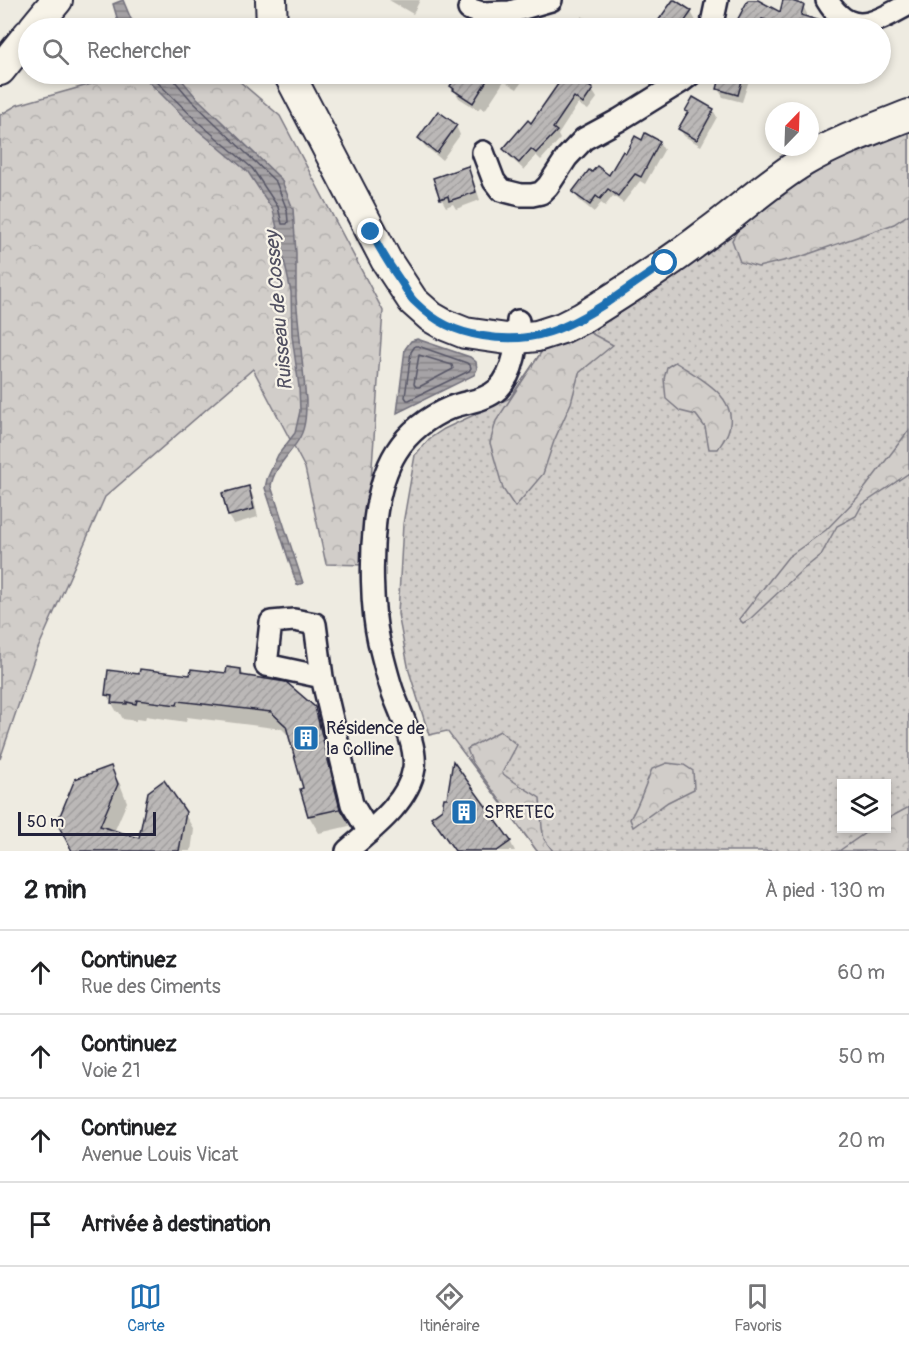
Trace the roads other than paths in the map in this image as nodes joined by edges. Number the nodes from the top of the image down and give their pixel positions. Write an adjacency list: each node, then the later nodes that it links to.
1 (57, 0): 8 (main road)
2 (271, 0): 9 (main road)
3 (551, 0): 7 (street)
4 (717, 0): 10 (street)
5 (827, 0): 11 (street)
6 (909, 4): 12 (street)
7 (469, 9)
8 (42, 18)
9 (272, 18)
10 (713, 18)
11 (843, 18)
12 (882, 18)
13 (18, 48): 14 (main road)
14 (0, 70)
15 (294, 84): 22 (main road)
16 (677, 84): 20 (street)
17 (909, 100): 19 (main road)
18 (909, 115): 22 (main road)
19 (819, 137)
20 (483, 152)
21 (786, 156): 22 (main road)
22 (517, 330): 24 (street)
23 (322, 677): 24 (street)
24 (369, 832): 25 (street)
25 (346, 851)

